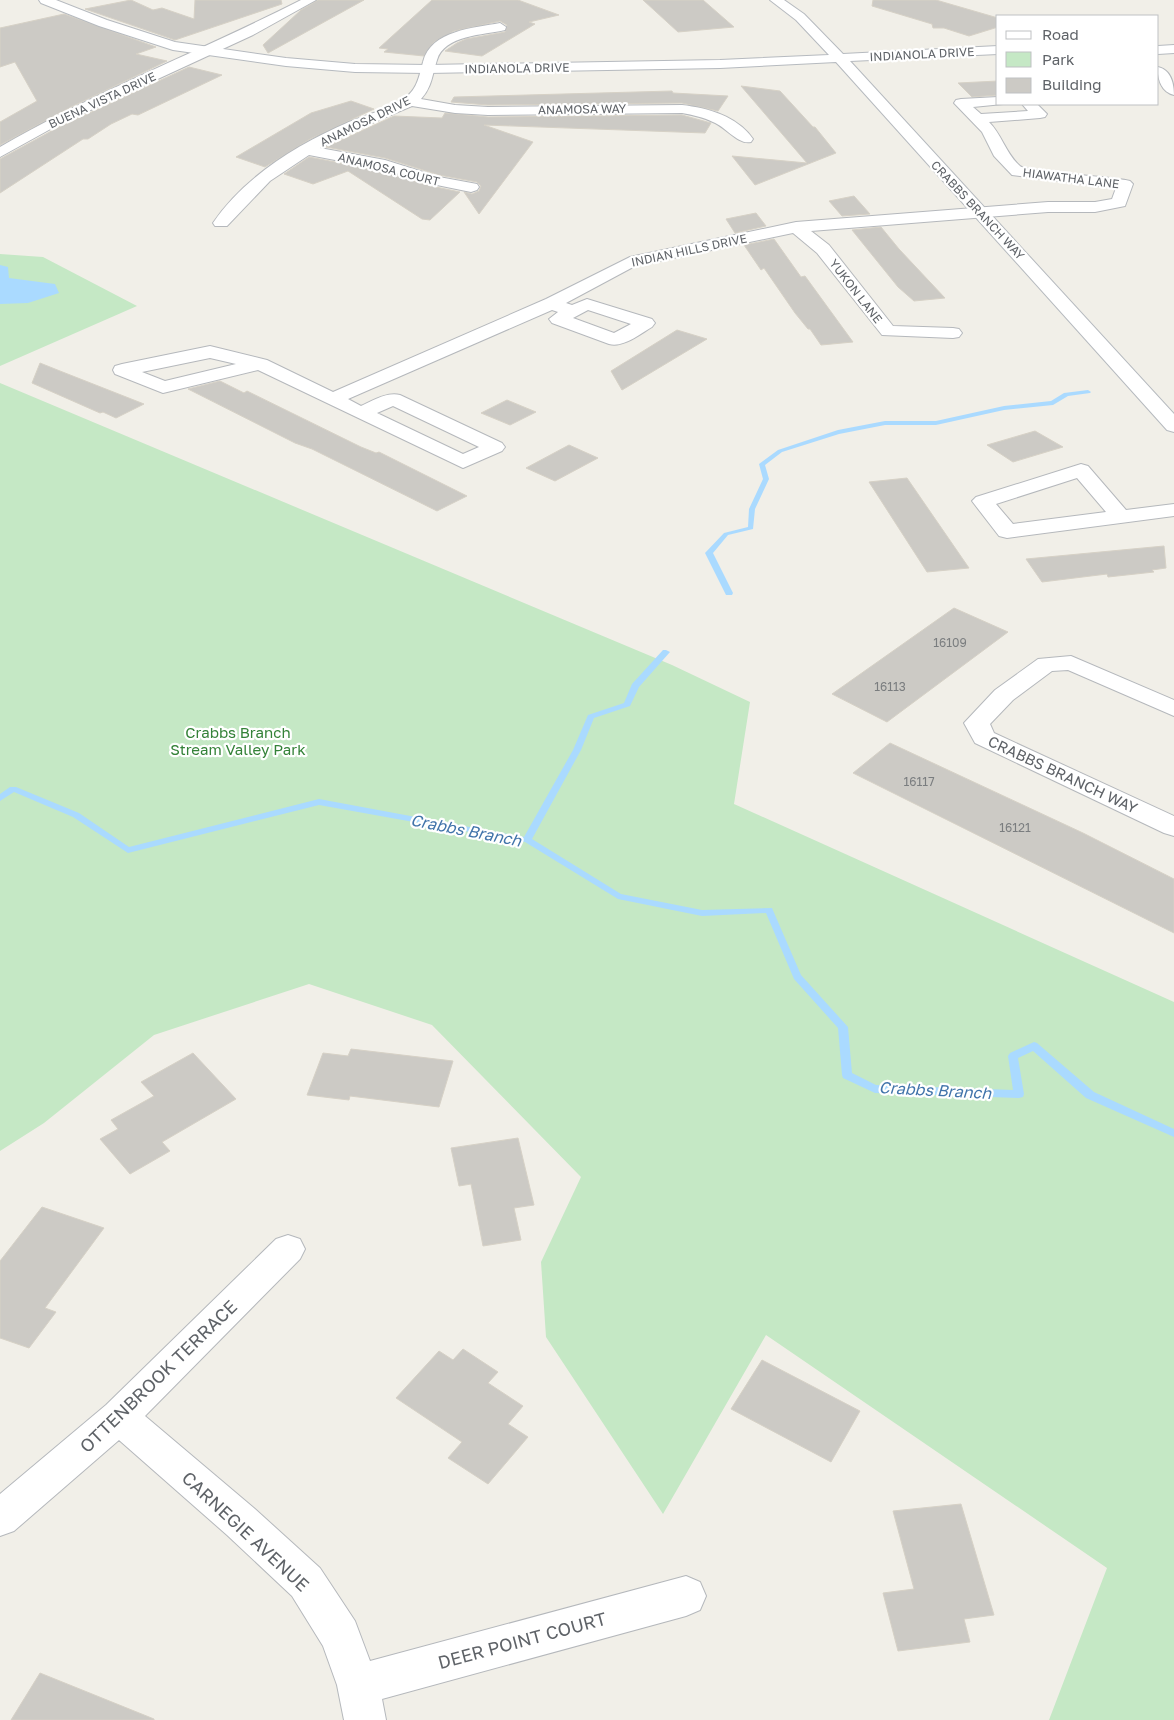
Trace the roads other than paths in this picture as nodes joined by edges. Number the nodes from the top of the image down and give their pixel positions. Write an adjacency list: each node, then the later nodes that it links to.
1 (46, 0): 8 (street, INDIANOLA DRIVE)
2 (310, 0): 8 (street, BUENA VISTA DRIVE)
3 (776, 0): 9 (street, CRABBS BRANCH WAY)
4 (500, 26): 10 (street, ANAMOSA DRIVE)
5 (1174, 49): 7 (street)
6 (996, 50): 9 (street, INDIANOLA DRIVE)
7 (1159, 50)
8 (206, 51): 10 (street, INDIANOLA DRIVE); 19 (street, BUENA VISTA DRIVE)
9 (840, 58): 10 (street, INDIANOLA DRIVE); 23 (street, CRABBS BRANCH WAY)
10 (428, 69): 13 (street, ANAMOSA DRIVE)
11 (1159, 72): 12 (street)
12 (1174, 91)
13 (410, 101): 17 (street, ANAMOSA WAY); 18 (street, ANAMOSA DRIVE)
14 (996, 101): 16 (street, HIAWATHA LANE)
15 (1031, 105): 16 (street)
16 (977, 118): 20 (street, HIAWATHA LANE)
17 (746, 139)
18 (307, 150): 21 (street, ANAMOSA COURT); 24 (street, ANAMOSA DRIVE)
19 (0, 153)
20 (1017, 172): 22 (street); 22 (street, HIAWATHA LANE)
21 (471, 187)
22 (1048, 207): 23 (street, HIAWATHA LANE)
23 (982, 213): 25 (street, INDIAN HILLS DRIVE); 32 (street, CRABBS BRANCH WAY)
24 (221, 222)
25 (796, 227): 26 (street, INDIAN HILLS DRIVE); 28 (street, YUKON LANE)
26 (552, 304): 27 (street); 30 (street, INDIAN HILLS DRIVE)
27 (573, 312)
28 (953, 333)
29 (260, 364): 29 (street); 30 (street)
30 (334, 398): 31 (street)
31 (363, 412): 31 (street)
32 (1174, 426)
33 (1174, 510): 34 (street)
34 (1121, 517): 34 (street)
35 (1174, 709): 36 (street, CRABBS BRANCH WAY)
36 (1174, 827)
37 (288, 1249): 38 (street, OTTENBROOK TERRACE)
38 (119, 1417): 39 (street, OTTENBROOK TERRACE); 41 (street, CARNEGIE AVENUE)
39 (0, 1518)
40 (686, 1596): 41 (street, DEER POINT COURT)
41 (362, 1702)

